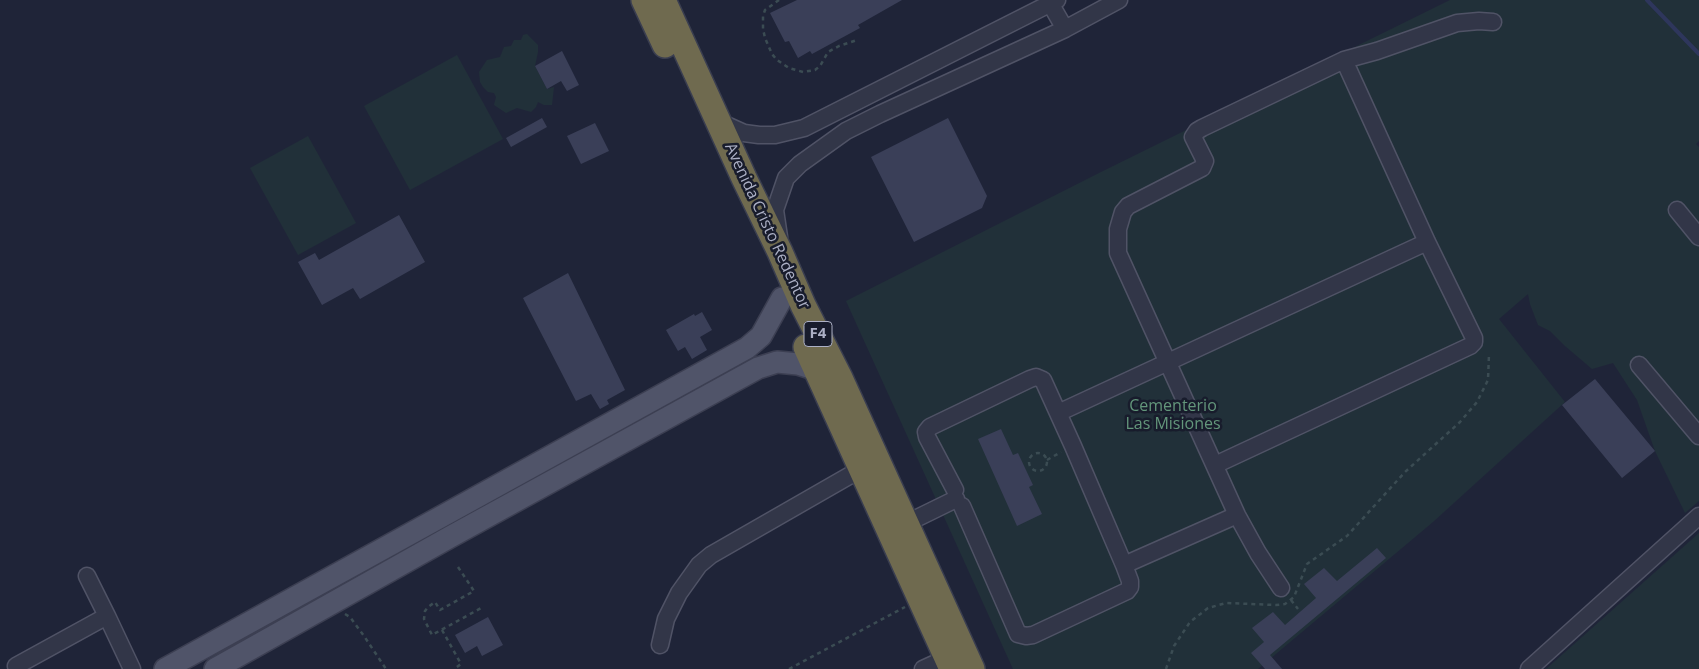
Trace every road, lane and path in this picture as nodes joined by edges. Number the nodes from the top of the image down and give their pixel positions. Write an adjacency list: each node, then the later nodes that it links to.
1 (644, 0): 19 (highway, Avenida Cristo Redentor / F4)
2 (663, 0): 13 (highway, Avenida Cristo Redentor / F4)
3 (779, 0): 8 (path)
4 (1120, 0): 7 (street)
5 (1054, 2): 7 (street); 10 (street)
6 (1493, 22): 9 (street)
7 (1065, 30): 12 (street)
8 (857, 40)
9 (1344, 60): 17 (street); 22 (street)
10 (870, 95): 11 (street); 12 (street)
11 (834, 112): 13 (street); 14 (street)
12 (880, 114): 14 (street)
13 (717, 118): 18 (highway, Avenida Cristo Redentor / F4)
14 (846, 132): 18 (street)
15 (1677, 210): 16 (street)
16 (1699, 237)
17 (1427, 242): 22 (street); 29 (street)
18 (780, 252): 34 (highway, Avenida Cristo Redentor / F4)
19 (782, 298): 20 (main road); 25 (highway, Avenida Cristo Redentor / F4)
20 (747, 348): 24 (main road); 38 (main road)
21 (1490, 354): 56 (path)
22 (1166, 362): 26 (street); 29 (street)
23 (1639, 365): 27 (street)
24 (758, 368): 25 (main road); 41 (main road)
25 (817, 370): 30 (highway, Avenida Cristo Redentor / F4)
26 (1058, 413): 31 (street); 35 (street)
27 (1699, 436)
28 (1032, 456): 28 (path)
29 (1215, 465): 32 (street)
30 (861, 469): 40 (highway, Avenida Cristo Redentor / F4); 45 (street)
31 (957, 498): 34 (street); 35 (street)
32 (1237, 515): 35 (street); 39 (street)
33 (1699, 516): 57 (street)
34 (905, 524): 55 (highway, Avenida Cristo Redentor / F4)
35 (1124, 566)
36 (458, 567): 44 (path)
37 (87, 576): 43 (street)
38 (328, 580): 41 (main road); 49 (main road)
39 (1281, 588)
40 (920, 599): 46 (highway, Avenida Cristo Redentor / F4); 53 (path)
41 (336, 601): 50 (main road); 51 (path)
42 (483, 607): 44 (path)
43 (107, 616): 47 (street); 48 (street)
44 (442, 630): 52 (path)
45 (660, 645)
46 (949, 663): 54 (street)
47 (16, 666)
48 (132, 669)
49 (165, 669)
50 (215, 669)
51 (386, 669)
52 (454, 669)
53 (789, 669)
54 (923, 669)
55 (972, 669)
56 (1166, 669)
57 (1529, 669)

